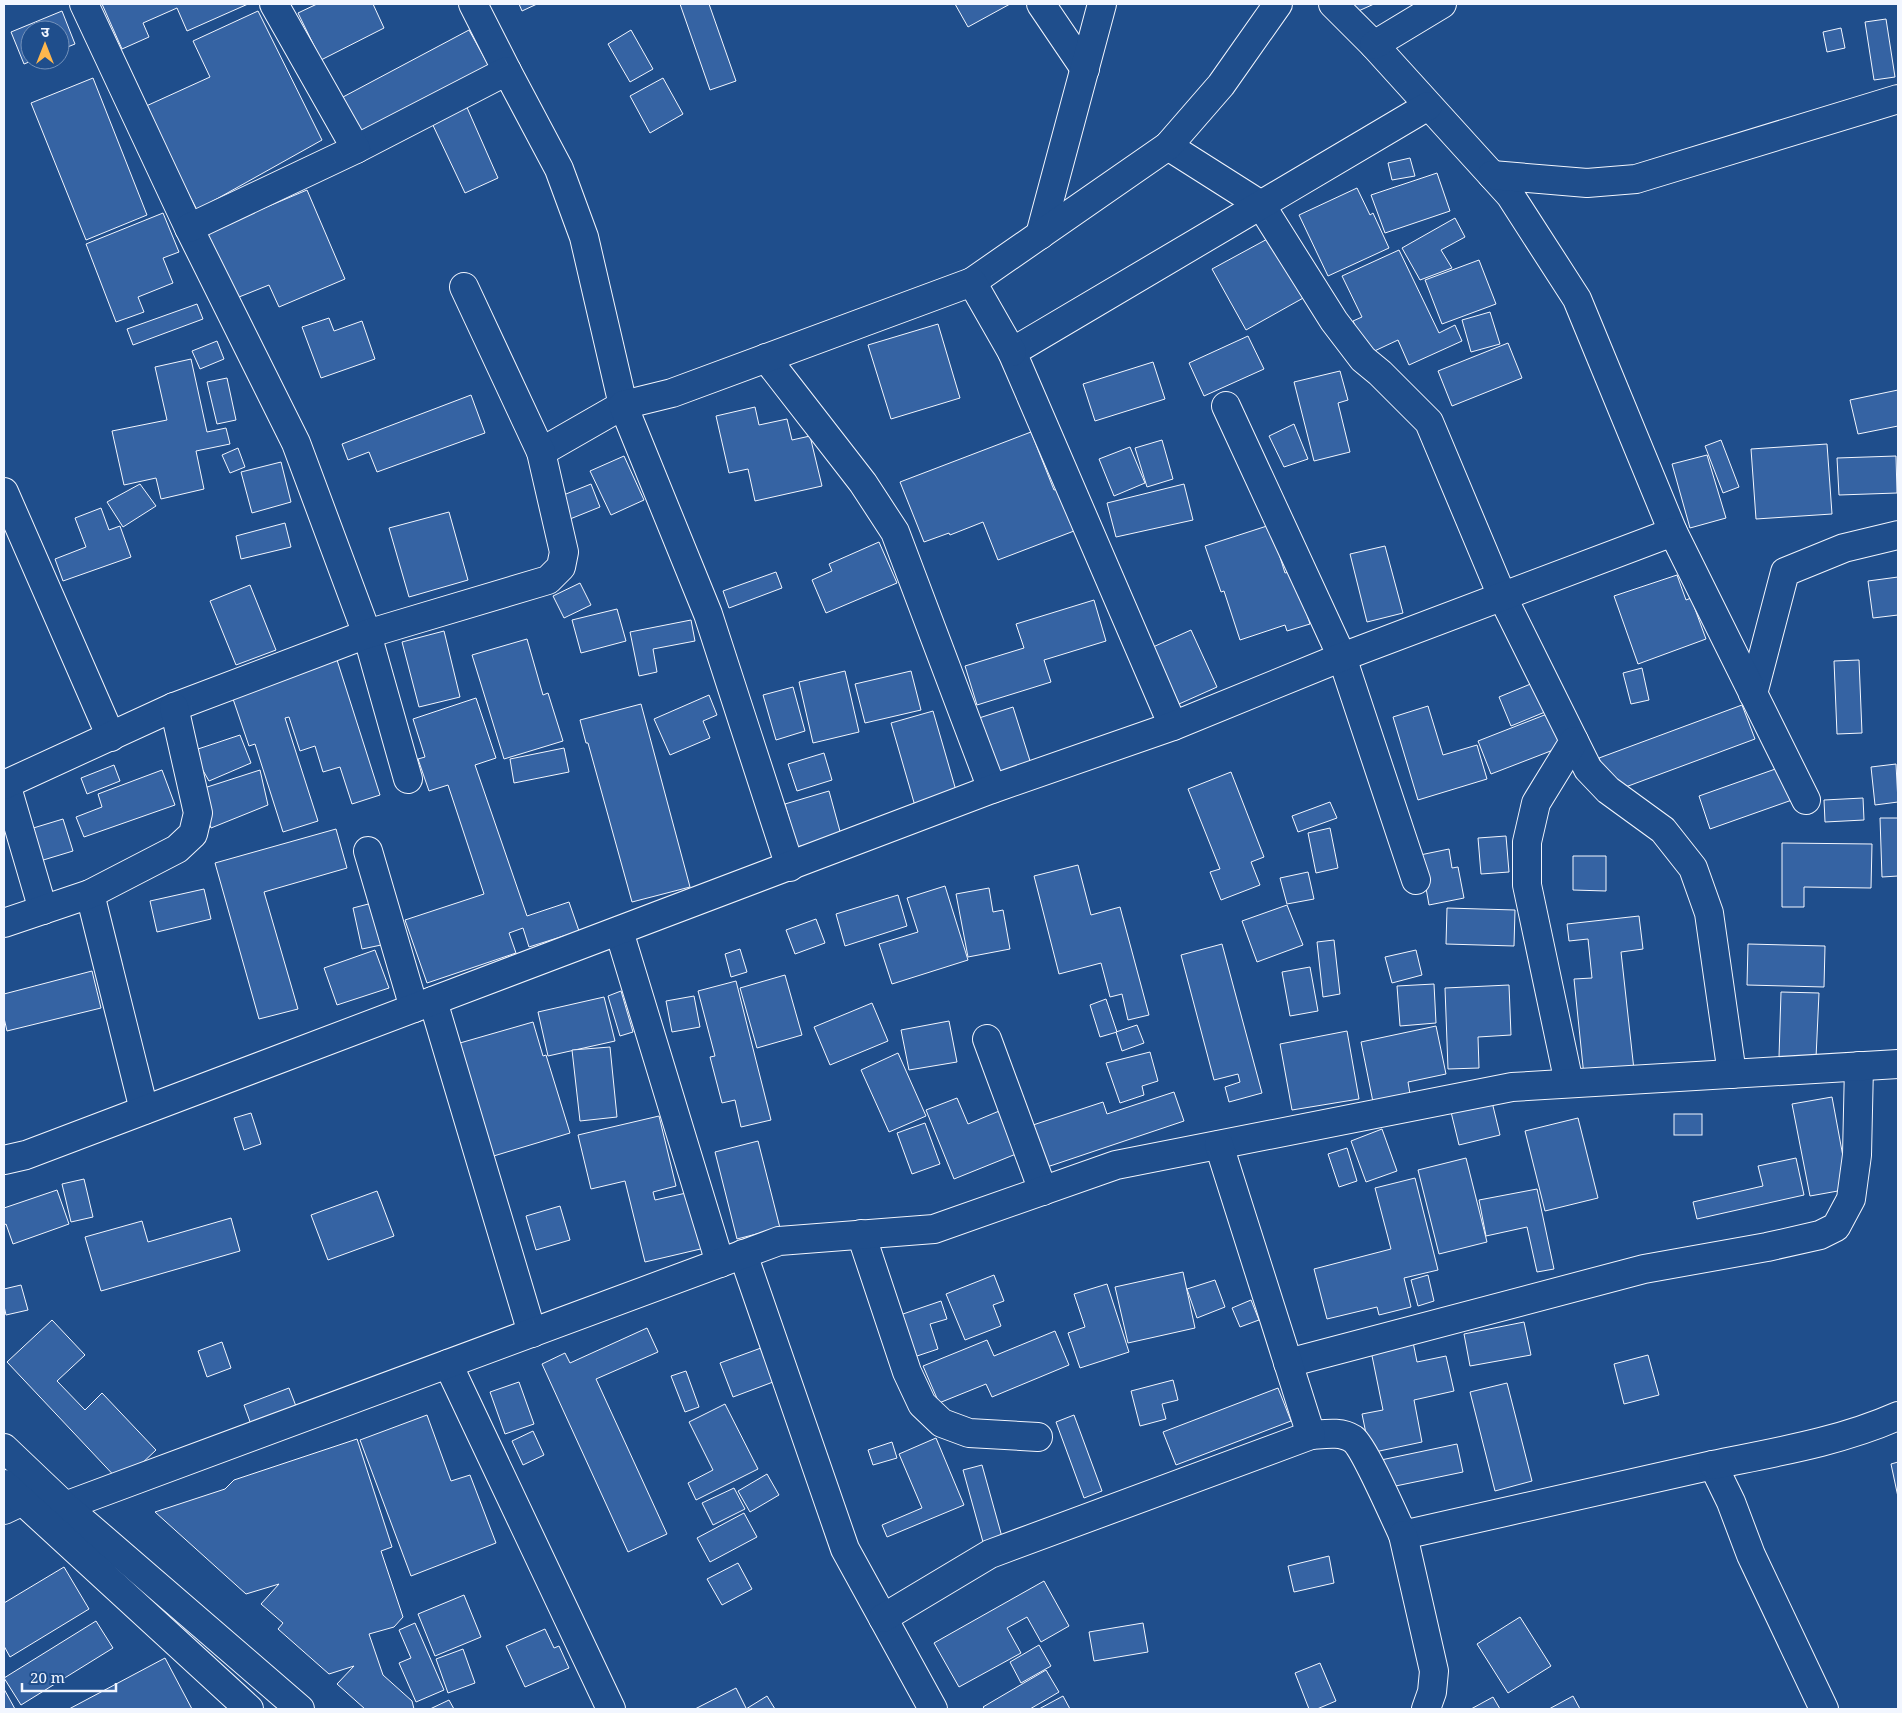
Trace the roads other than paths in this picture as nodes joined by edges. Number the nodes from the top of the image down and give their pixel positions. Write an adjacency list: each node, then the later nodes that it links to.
1 (84, 4): 18 (street)
2 (274, 4): 15 (street)
3 (473, 4): 11 (street)
4 (1041, 4): 10 (street)
5 (1102, 4): 10 (street)
6 (1278, 4): 14 (street)
7 (1333, 4): 9 (street)
8 (1442, 4): 9 (street)
9 (1374, 45): 13 (street)
10 (1085, 69): 19 (street)
11 (507, 71): 15 (street); 24 (street)
12 (1898, 99): 16 (street)
13 (1428, 106): 16 (street); 17 (street)
14 (1168, 146): 17 (street); 19 (street)
15 (356, 149): 18 (street)
16 (1492, 175): 28 (street)
17 (1261, 205): 22 (street); 30 (street)
18 (189, 228): 31 (street)
19 (1040, 235): 20 (street)
20 (972, 282): 22 (street); 23 (street)
21 (464, 287): 26 (street)
22 (1012, 352): 35 (street)
23 (766, 358): 24 (street); 40 (street)
24 (623, 405): 26 (street); 43 (street)
25 (1226, 406): 32 (street)
26 (541, 452): 31 (street)
27 (4, 492): 36 (street)
28 (1673, 532): 30 (street); 33 (street)
29 (1898, 535): 33 (street)
30 (1502, 596): 32 (street); 37 (street)
31 (368, 634): 34 (street); 38 (street)
32 (1342, 657): 35 (street); 44 (street)
33 (1753, 694): 41 (street)
34 (174, 707): 36 (street); 45 (street)
35 (1174, 726): 40 (street)
36 (111, 737): 39 (street)
37 (1574, 741): 53 (street); 54 (street)
38 (408, 779)
39 (5, 784): 46 (street)
40 (992, 789): 43 (street)
41 (1806, 800)
42 (368, 851): 49 (street)
43 (790, 867): 48 (street)
44 (1416, 880)
45 (90, 894): 46 (street); 55 (street)
46 (43, 910): 47 (street)
47 (4, 923)
48 (619, 930): 49 (street); 60 (street)
49 (423, 1005): 55 (street); 61 (street)
50 (987, 1039): 58 (street)
51 (1898, 1064): 52 (street)
52 (1859, 1066): 53 (street); 62 (street)
53 (1732, 1074): 54 (street)
54 (1568, 1084): 56 (street)
55 (144, 1110): 57 (street)
56 (1218, 1145): 58 (street); 62 (street)
57 (4, 1160)
58 (1043, 1191): 59 (street)
59 (861, 1234): 60 (street); 66 (street)
60 (732, 1258): 61 (street); 72 (street)
61 (532, 1333): 63 (street)
62 (1288, 1363): 65 (street)
63 (448, 1364): 70 (street); 75 (street)
64 (1898, 1416): 68 (street)
65 (1311, 1435): 71 (street); 72 (street)
66 (1038, 1437)
67 (4, 1448): 70 (street)
68 (1713, 1465): 71 (street); 78 (street)
69 (10, 1498): 73 (street)
70 (65, 1506): 74 (street)
71 (1403, 1535): 77 (street)
72 (883, 1618): 76 (street)
73 (249, 1709)
74 (300, 1709)
75 (612, 1709)
76 (933, 1709)
77 (1426, 1709)
78 (1824, 1709)

